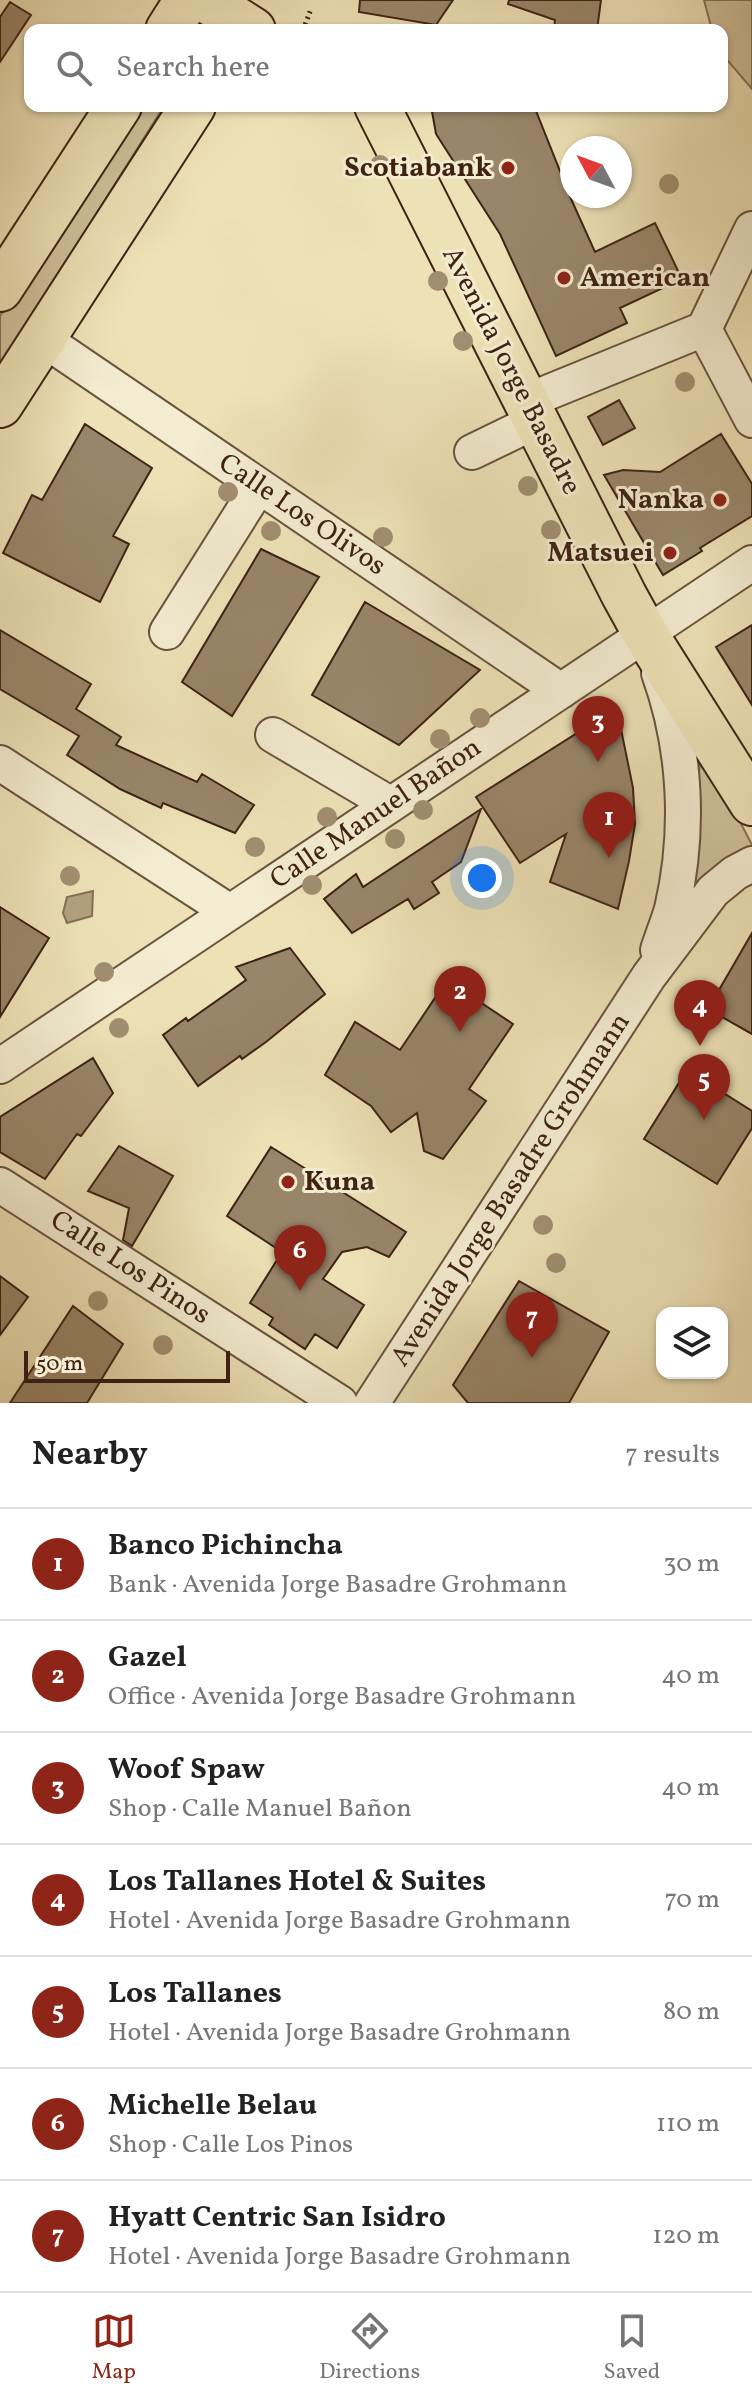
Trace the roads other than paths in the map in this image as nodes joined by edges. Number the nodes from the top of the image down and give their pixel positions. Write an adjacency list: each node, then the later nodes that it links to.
1 (187, 0): 4 (main road)
2 (206, 0): 3 (main road)
3 (250, 21)
4 (172, 24)
5 (115, 112): 9 (main road)
6 (189, 112): 11 (main road)
7 (380, 112): 13 (main road, Avenida Jorge Basadre)
8 (752, 229): 10 (street)
9 (0, 289)
10 (704, 329): 13 (street); 14 (street)
11 (43, 339): 12 (main road); 16 (street, Calle Los Olivos)
12 (0, 405)
13 (532, 411): 15 (street); 19 (main road, Avenida Jorge Basadre)
14 (752, 420)
15 (472, 452)
16 (259, 486): 18 (street); 20 (street, Calle Los Olivos)
17 (752, 563): 19 (street, Calle Manuel Bañon)
18 (167, 632)
19 (646, 635): 20 (street, Calle Manuel Bañon); 23 (main road, Avenida Jorge Basadre); 27 (street, Avenida Jorge Basadre Grohmann)
20 (561, 691): 24 (street, Calle Manuel Bañon)
21 (273, 735): 24 (street)
22 (0, 763): 26 (street)
23 (752, 803)
24 (390, 804): 26 (street, Calle Manuel Bañon)
25 (752, 864): 27 (street, Avenida Jorge Basadre Grohmann)
26 (230, 912): 28 (street, Calle Manuel Bañon)
27 (649, 976): 31 (street, Avenida Jorge Basadre Grohmann)
28 (0, 1066)
29 (0, 1185): 30 (street, Calle Los Pinos)
30 (340, 1403)
31 (372, 1403)

